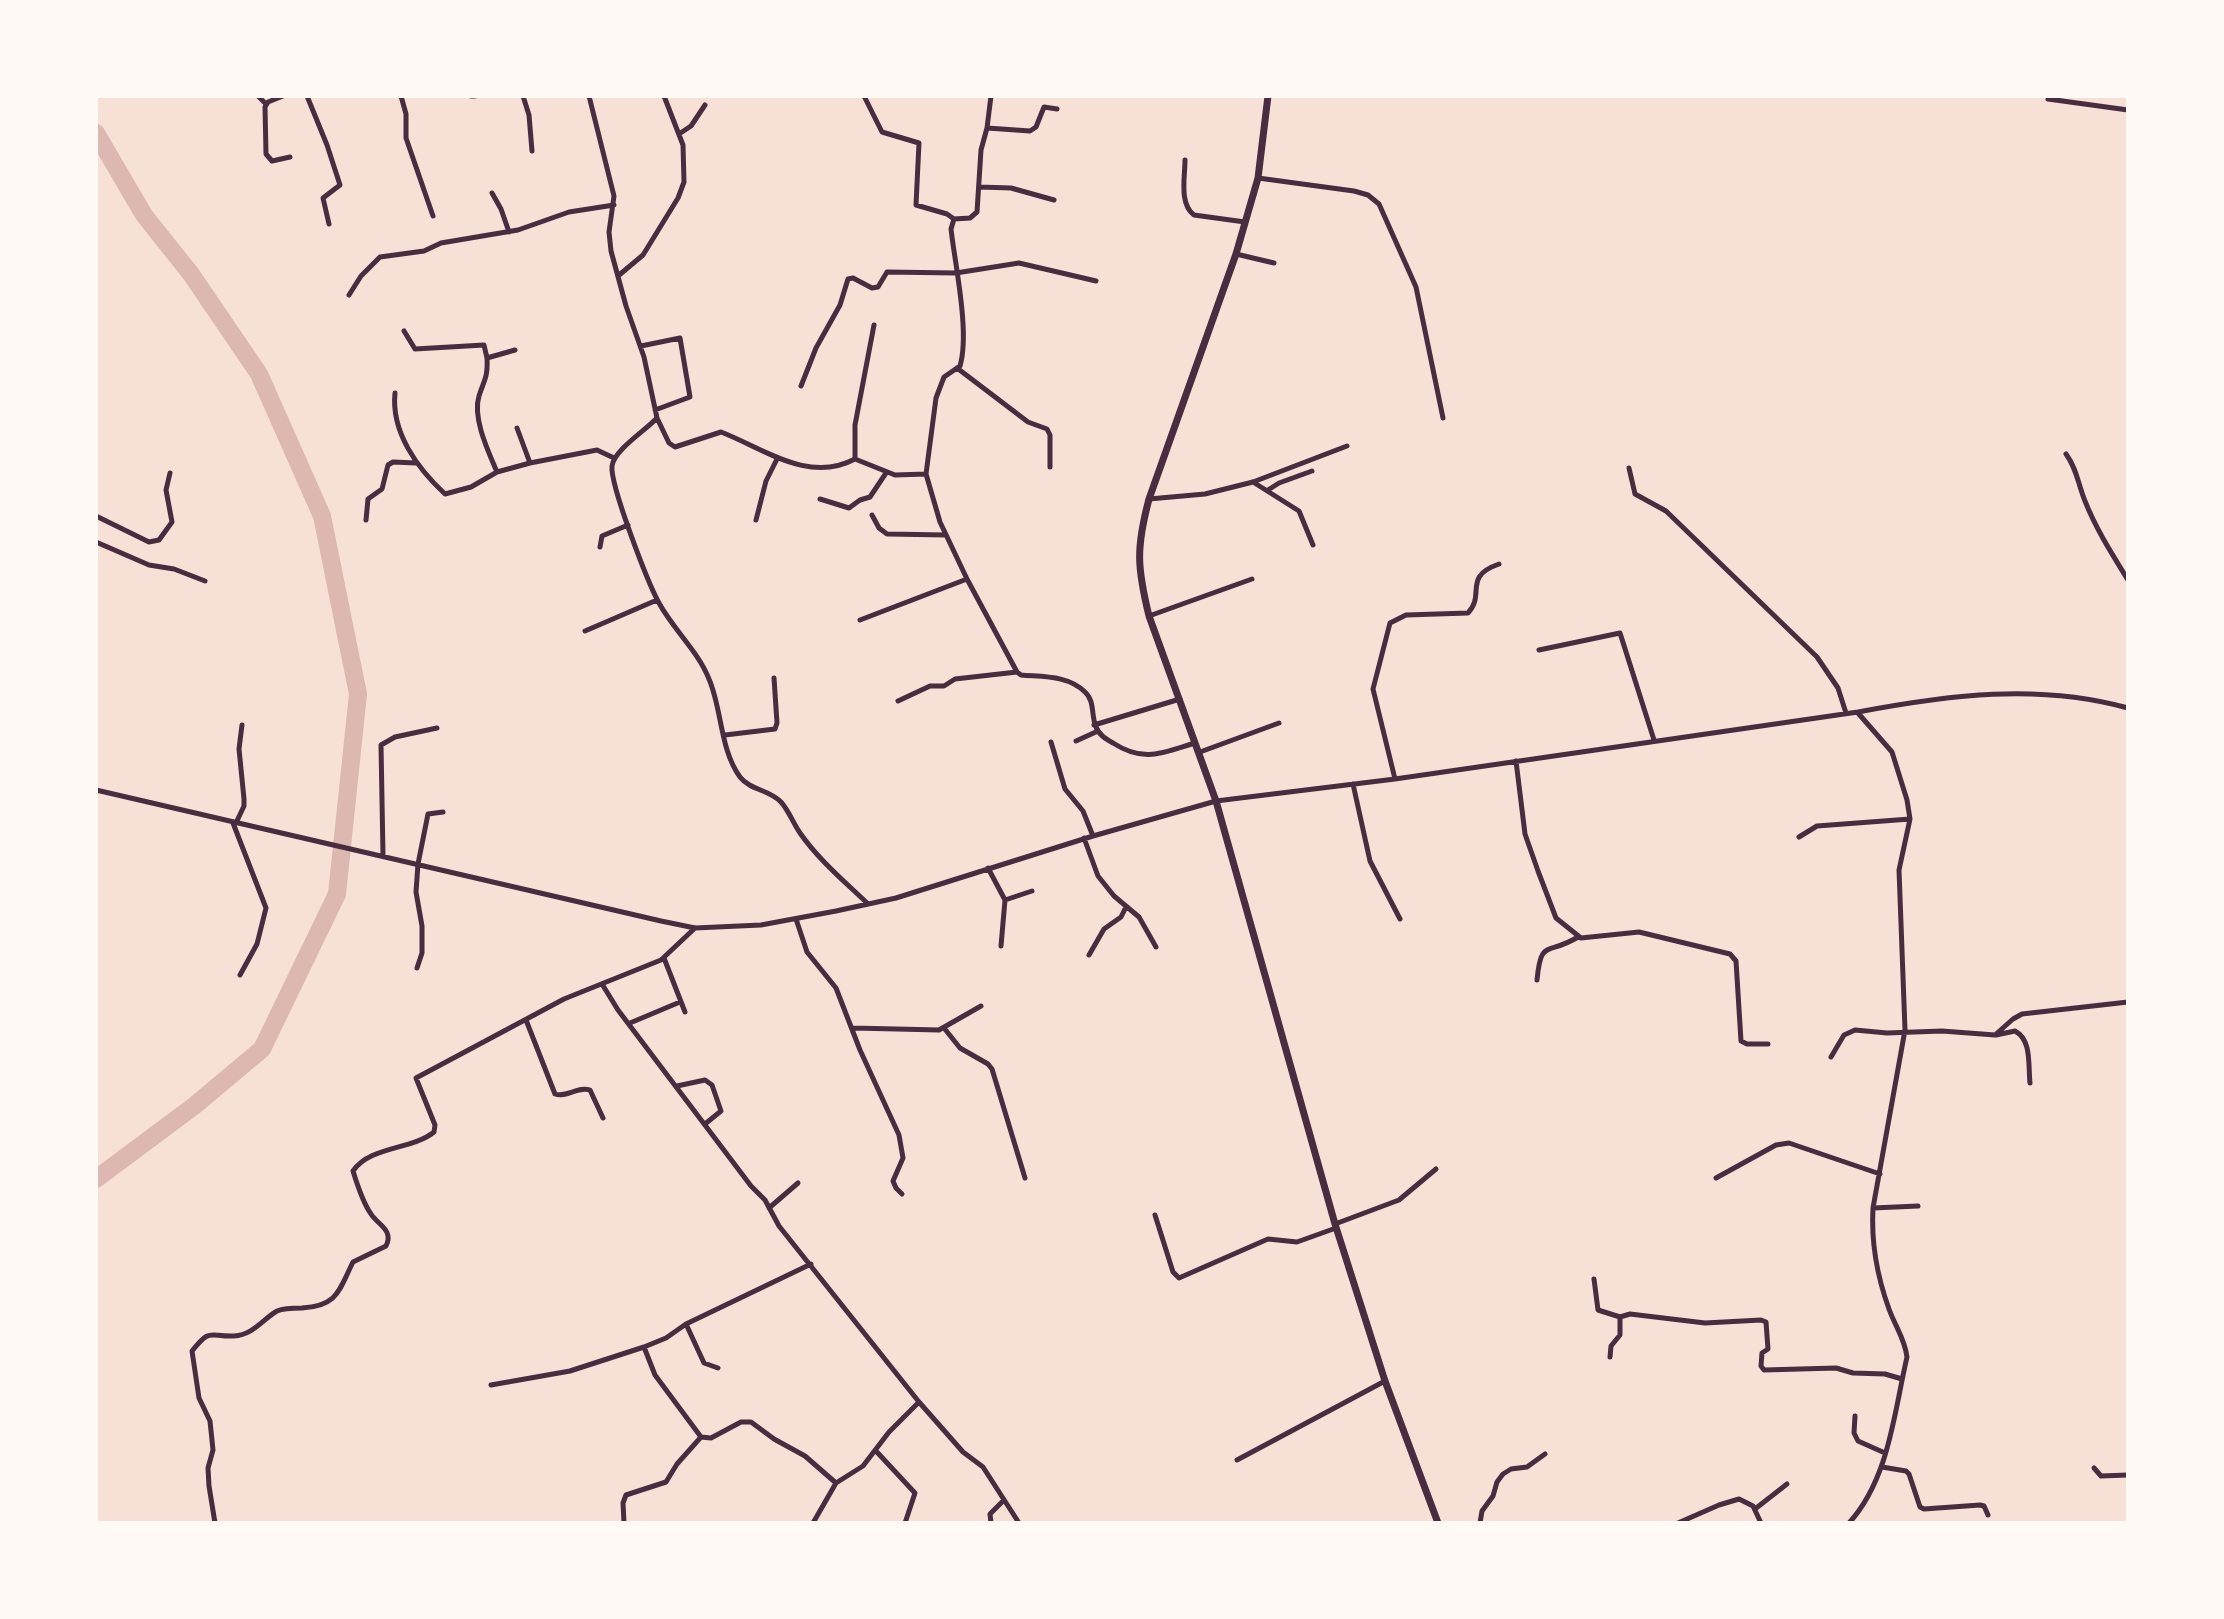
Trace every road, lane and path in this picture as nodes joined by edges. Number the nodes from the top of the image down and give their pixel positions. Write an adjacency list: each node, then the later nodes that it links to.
1 (258, 96): 12 (street)
2 (283, 96): 12 (street)
3 (307, 96): 29 (street)
4 (401, 96): 26 (street)
5 (523, 96): 18 (street)
6 (589, 96): 25 (street)
7 (664, 96): 17 (street)
8 (864, 96): 27 (street)
9 (991, 96): 16 (street)
10 (1268, 96): 21 (street)
11 (2048, 99): 15 (street)
12 (266, 104): 19 (street)
13 (705, 105): 17 (street)
14 (1057, 109): 16 (street)
15 (2128, 110)
16 (987, 128): 22 (street)
17 (679, 134): 34 (street)
18 (532, 151)
19 (290, 157)
20 (1185, 160): 28 (street)
21 (1258, 178): 28 (street); 47 (street)
22 (979, 187): 24 (street); 27 (street)
23 (492, 193): 30 (street)
24 (1054, 200)
25 (614, 205): 30 (street); 34 (street)
26 (433, 216)
27 (954, 219): 33 (street)
28 (1245, 222): 31 (street)
29 (329, 224)
30 (509, 232): 36 (street)
31 (1236, 254): 32 (street); 66 (street)
32 (1274, 263)
33 (956, 273): 35 (street); 42 (street); 43 (street)
34 (618, 276): 39 (street)
35 (1096, 281)
36 (349, 295)
37 (874, 325): 53 (street)
38 (404, 331): 41 (street)
39 (641, 346): 45 (street); 45 (street)
40 (515, 350): 41 (street)
41 (487, 358): 59 (street)
42 (957, 368): 56 (street); 62 (street)
43 (801, 386)
44 (395, 393): 55 (street)
45 (655, 410): 46 (street)
46 (657, 418): 51 (street); 52 (street)
47 (1443, 418)
48 (517, 428): 54 (street)
49 (1347, 446): 63 (street)
50 (2066, 454): 79 (street)
51 (614, 458): 54 (street); 71 (street)
52 (777, 459): 53 (street); 70 (street)
53 (855, 459): 60 (street)
54 (530, 463): 59 (street)
55 (417, 464): 59 (street); 69 (street)
56 (1050, 467)
57 (1629, 468): 92 (street)
58 (1312, 471): 64 (street)
59 (497, 472)
60 (887, 472): 62 (street); 65 (street)
61 (170, 473): 68 (street)
62 (926, 474): 72 (street)
63 (1253, 482): 64 (street); 66 (street)
64 (1268, 490): 74 (street)
65 (820, 499)
66 (1149, 499): 82 (street)
67 (872, 515): 72 (street)
68 (96, 516)
69 (366, 520)
70 (756, 520)
71 (628, 525): 75 (street); 81 (street)
72 (947, 535): 77 (street)
73 (96, 542): 80 (street)
74 (1313, 545)
75 (600, 547)
76 (1499, 564): 105 (street)
77 (967, 579): 83 (street); 86 (street)
78 (1252, 579): 82 (street)
79 (2128, 580)
80 (205, 581)
81 (657, 600): 84 (street); 98 (street)
82 (1149, 616): 88 (street)
83 (860, 620)
84 (585, 631)
85 (1539, 650): 99 (street)
86 (1017, 672): 89 (street); 95 (street)
87 (774, 678): 98 (street)
88 (1180, 699): 95 (street); 102 (street)
89 (898, 701)
90 (2128, 708): 91 (street)
91 (1858, 712): 92 (street); 110 (street)
92 (1846, 713): 99 (street)
93 (1279, 723): 103 (street)
94 (242, 725): 111 (street)
95 (1094, 725): 97 (street)
96 (437, 728): 115 (street)
97 (1098, 731): 100 (street); 102 (street)
98 (725, 735): 120 (street)
99 (1654, 740): 104 (street)
100 (1076, 741)
101 (1051, 742): 112 (street)
102 (1197, 743): 103 (street)
103 (1200, 752): 108 (street)
104 (1516, 761): 105 (street); 125 (street)
105 (1395, 779): 106 (street)
106 (1353, 784): 108 (street); 123 (street)
107 (96, 790): 111 (street)
108 (1216, 801): 112 (street); 160 (street)
109 (443, 812): 116 (street)
110 (1910, 819): 113 (street); 142 (street)
111 (234, 823): 115 (street); 131 (street)
112 (1093, 836): 114 (street)
113 (1799, 837)
114 (1084, 838): 117 (street); 121 (street)
115 (380, 855): 116 (street)
116 (418, 864): 124 (street); 130 (street)
117 (988, 868): 119 (street); 120 (street)
118 (1032, 891): 119 (street)
119 (1005, 900): 126 (street)
120 (867, 903): 122 (street)
121 (1126, 907): 127 (street); 128 (street)
122 (796, 919): 124 (street); 140 (street)
123 (1400, 919)
124 (695, 928): 129 (street)
125 (1578, 937): 132 (street); 144 (street)
126 (1001, 946)
127 (1156, 947)
128 (1089, 955)
129 (664, 958): 133 (street); 134 (street)
130 (417, 968)
131 (240, 975)
132 (1537, 980)
133 (602, 984): 138 (street); 139 (street)
134 (680, 1002): 137 (street); 139 (street)
135 (2128, 1002): 143 (street)
136 (981, 1006): 141 (street)
137 (685, 1012)
138 (526, 1020): 148 (street); 186 (street)
139 (630, 1023): 147 (street)
140 (853, 1028): 141 (street); 155 (street)
141 (944, 1028): 152 (street)
142 (1905, 1030): 143 (street); 145 (street); 151 (street)
143 (1995, 1035): 146 (street)
144 (1768, 1044)
145 (1831, 1057)
146 (2030, 1083)
147 (677, 1086): 149 (street); 149 (street)
148 (603, 1118)
149 (705, 1124): 157 (street)
150 (1436, 1169): 160 (street)
151 (1880, 1174): 153 (street); 158 (street)
152 (1025, 1178)
153 (1716, 1178)
154 (798, 1183): 157 (street)
155 (902, 1194)
156 (1918, 1206): 158 (street)
157 (769, 1208): 161 (street)
158 (1873, 1208): 168 (street)
159 (1155, 1215): 160 (street)
160 (1336, 1226): 169 (street)
161 (811, 1264): 164 (street); 171 (street)
162 (1594, 1279): 163 (street)
163 (1620, 1317): 166 (street); 168 (street)
164 (686, 1324): 165 (street); 167 (street)
165 (644, 1347): 170 (street); 173 (street)
166 (1610, 1357)
167 (718, 1368)
168 (1902, 1379): 175 (street)
169 (1385, 1381): 177 (street); 192 (street)
170 (491, 1385)
171 (919, 1402): 174 (street); 183 (street)
172 (1855, 1416): 175 (street)
173 (701, 1437): 181 (street); 187 (street)
174 (876, 1451): 181 (street); 189 (street)
175 (1885, 1453): 178 (street)
176 (1545, 1454): 193 (street)
177 (1237, 1460)
178 (1882, 1467): 185 (street); 196 (street)
179 (2094, 1468): 180 (street)
180 (2128, 1475)
181 (836, 1483): 188 (street)
182 (1787, 1484): 184 (street)
183 (1004, 1500): 190 (street); 191 (street)
184 (1755, 1509): 194 (street); 195 (street)
185 (1988, 1515)
186 (215, 1523)
187 (624, 1523)
188 (813, 1523)
189 (905, 1523)
190 (991, 1523)
191 (1019, 1523)
192 (1438, 1523)
193 (1480, 1523)
194 (1678, 1523)
195 (1761, 1523)
196 (1849, 1523)

